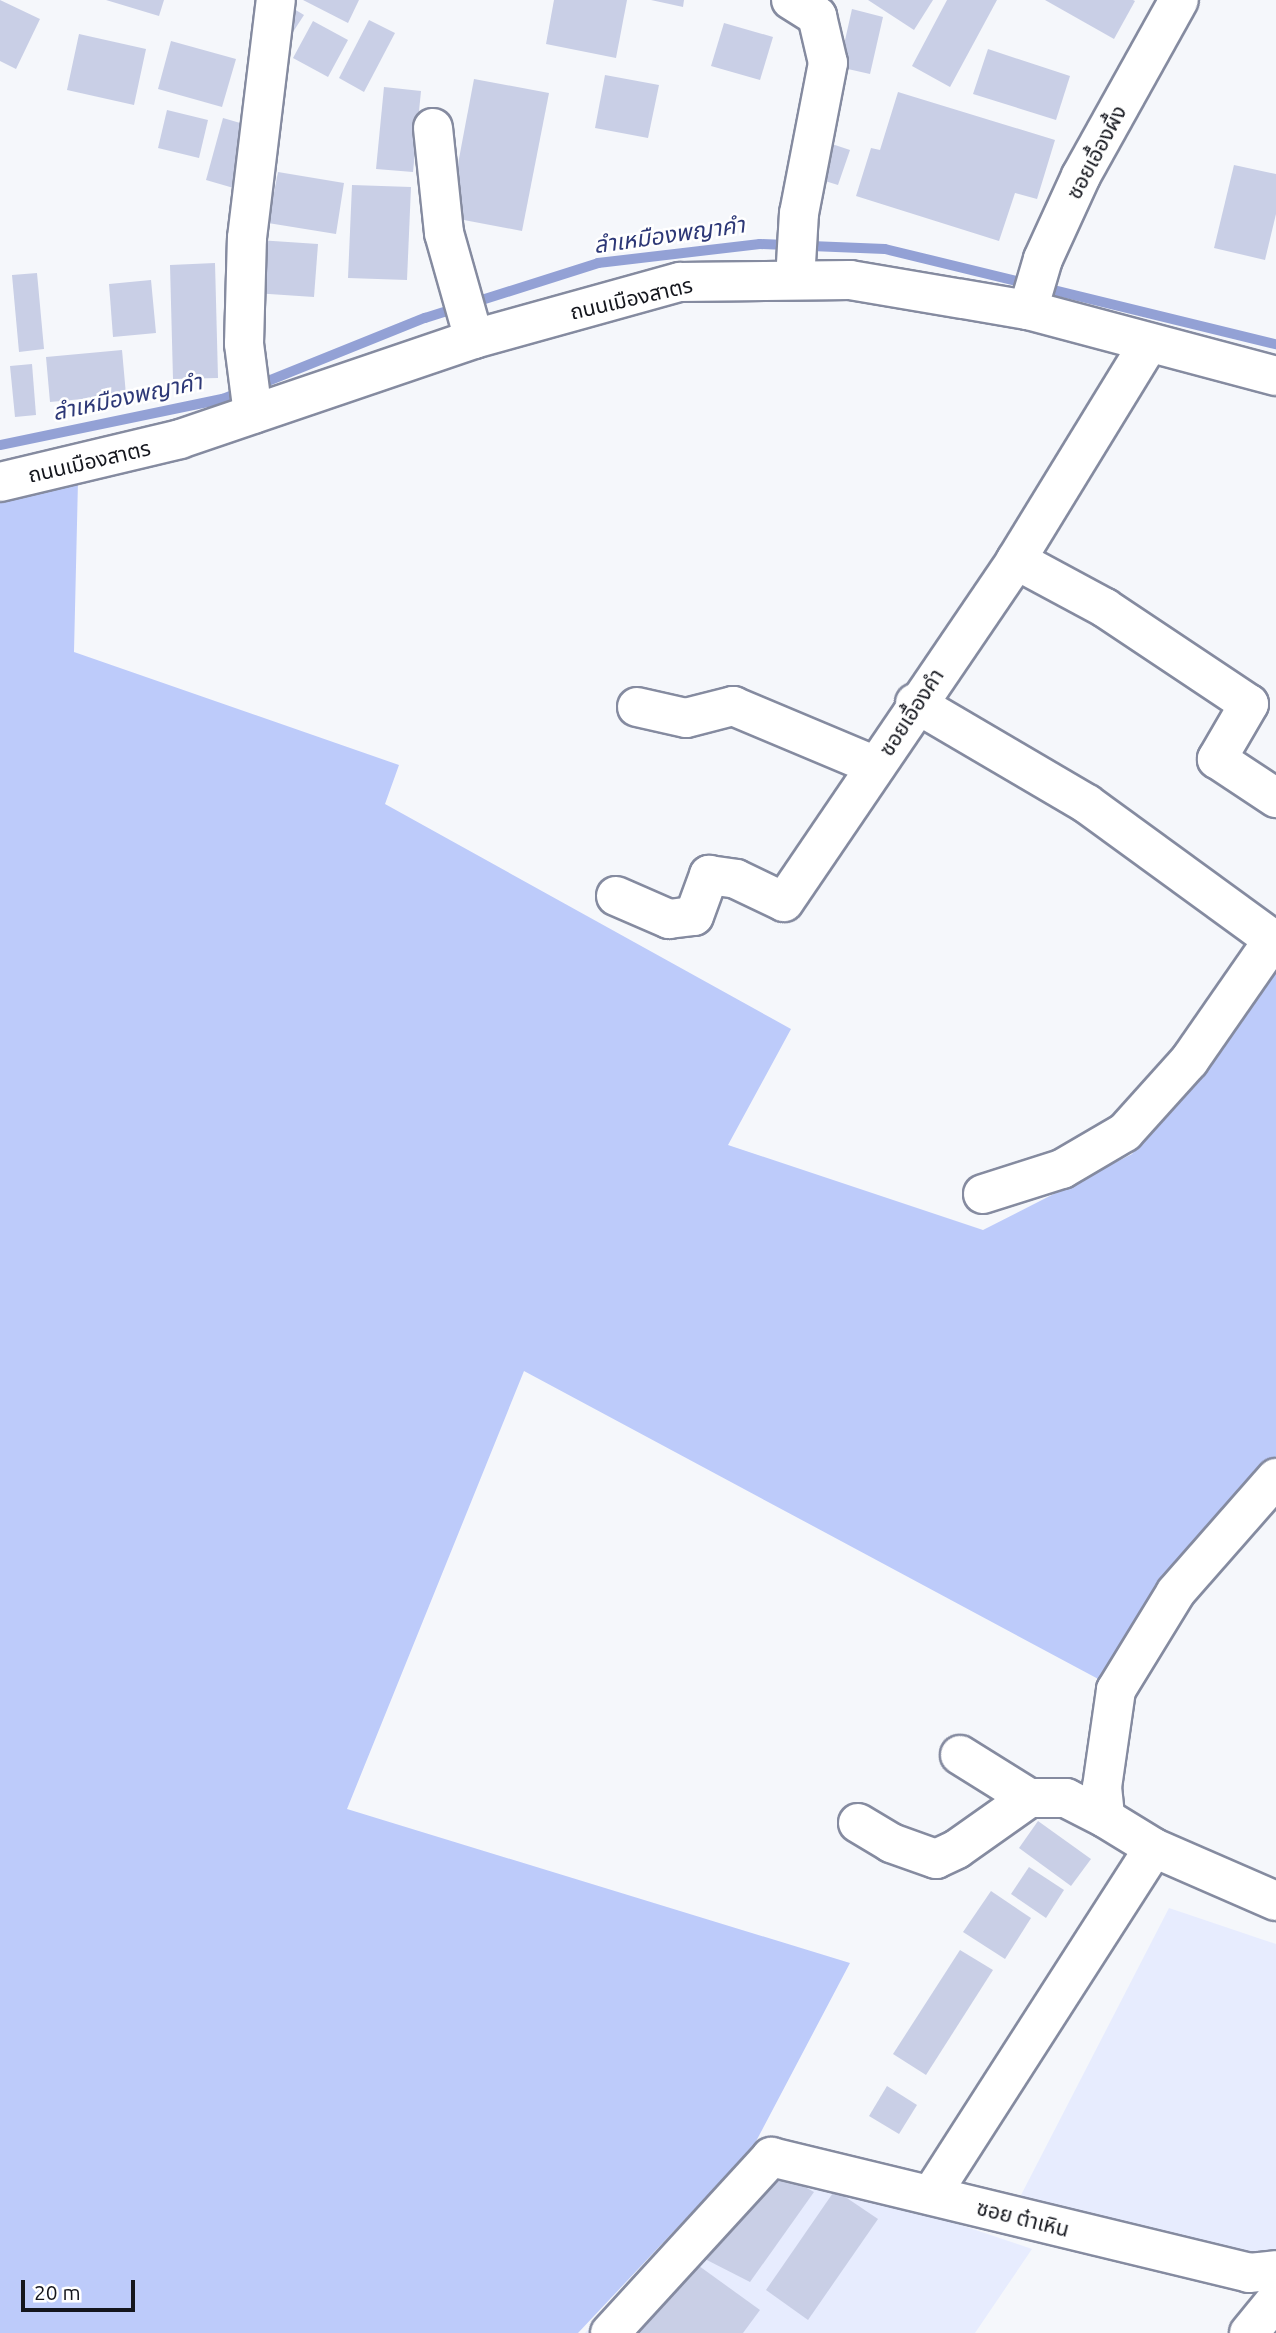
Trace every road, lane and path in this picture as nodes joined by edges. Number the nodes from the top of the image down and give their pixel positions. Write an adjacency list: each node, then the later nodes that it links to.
1 (275, 0): 10 (street)
2 (791, 0): 5 (street)
3 (1179, 0): 6 (street, ซอยเอื้องผื้ง)
4 (433, 128): 7 (street)
5 (795, 268): 6 (street, ถนนเมืองสาตร); 7 (street, ถนนเมืองสาตร)
6 (1035, 287): 8 (street, ถนนเมืองสาตร)
7 (470, 331): 10 (street, ถนนเมืองสาตร)
8 (1148, 345): 9 (street, ถนนเมืองสาตร); 12 (street, ซอยเอื้องคำ)
9 (1276, 376)
10 (252, 406): 11 (street, ถนนเมืองสาตร)
11 (0, 482)
12 (1016, 560): 13 (street, ซอยเอื้องคำ); 16 (street)
13 (915, 703): 15 (street, ซอยเอื้องคำ); 18 (street)
14 (637, 708): 15 (street)
15 (876, 766): 17 (street, ซอยเอื้องคำ)
16 (1276, 798)
17 (616, 896)
18 (1274, 941): 19 (street)
19 (983, 1194)
20 (1276, 1478): 23 (street)
21 (960, 1755): 22 (street)
22 (1028, 1798): 23 (street); 24 (street)
23 (1105, 1818): 25 (street)
24 (858, 1823)
25 (1154, 1848): 26 (street); 27 (street)
26 (1276, 1901)
27 (931, 2195): 28 (street, ซอย ต๋าเหิน); 30 (street, ซอย ต๋าเหิน)
28 (1276, 2270)
29 (1276, 2300): 31 (street)
30 (610, 2333)
31 (1249, 2333)

